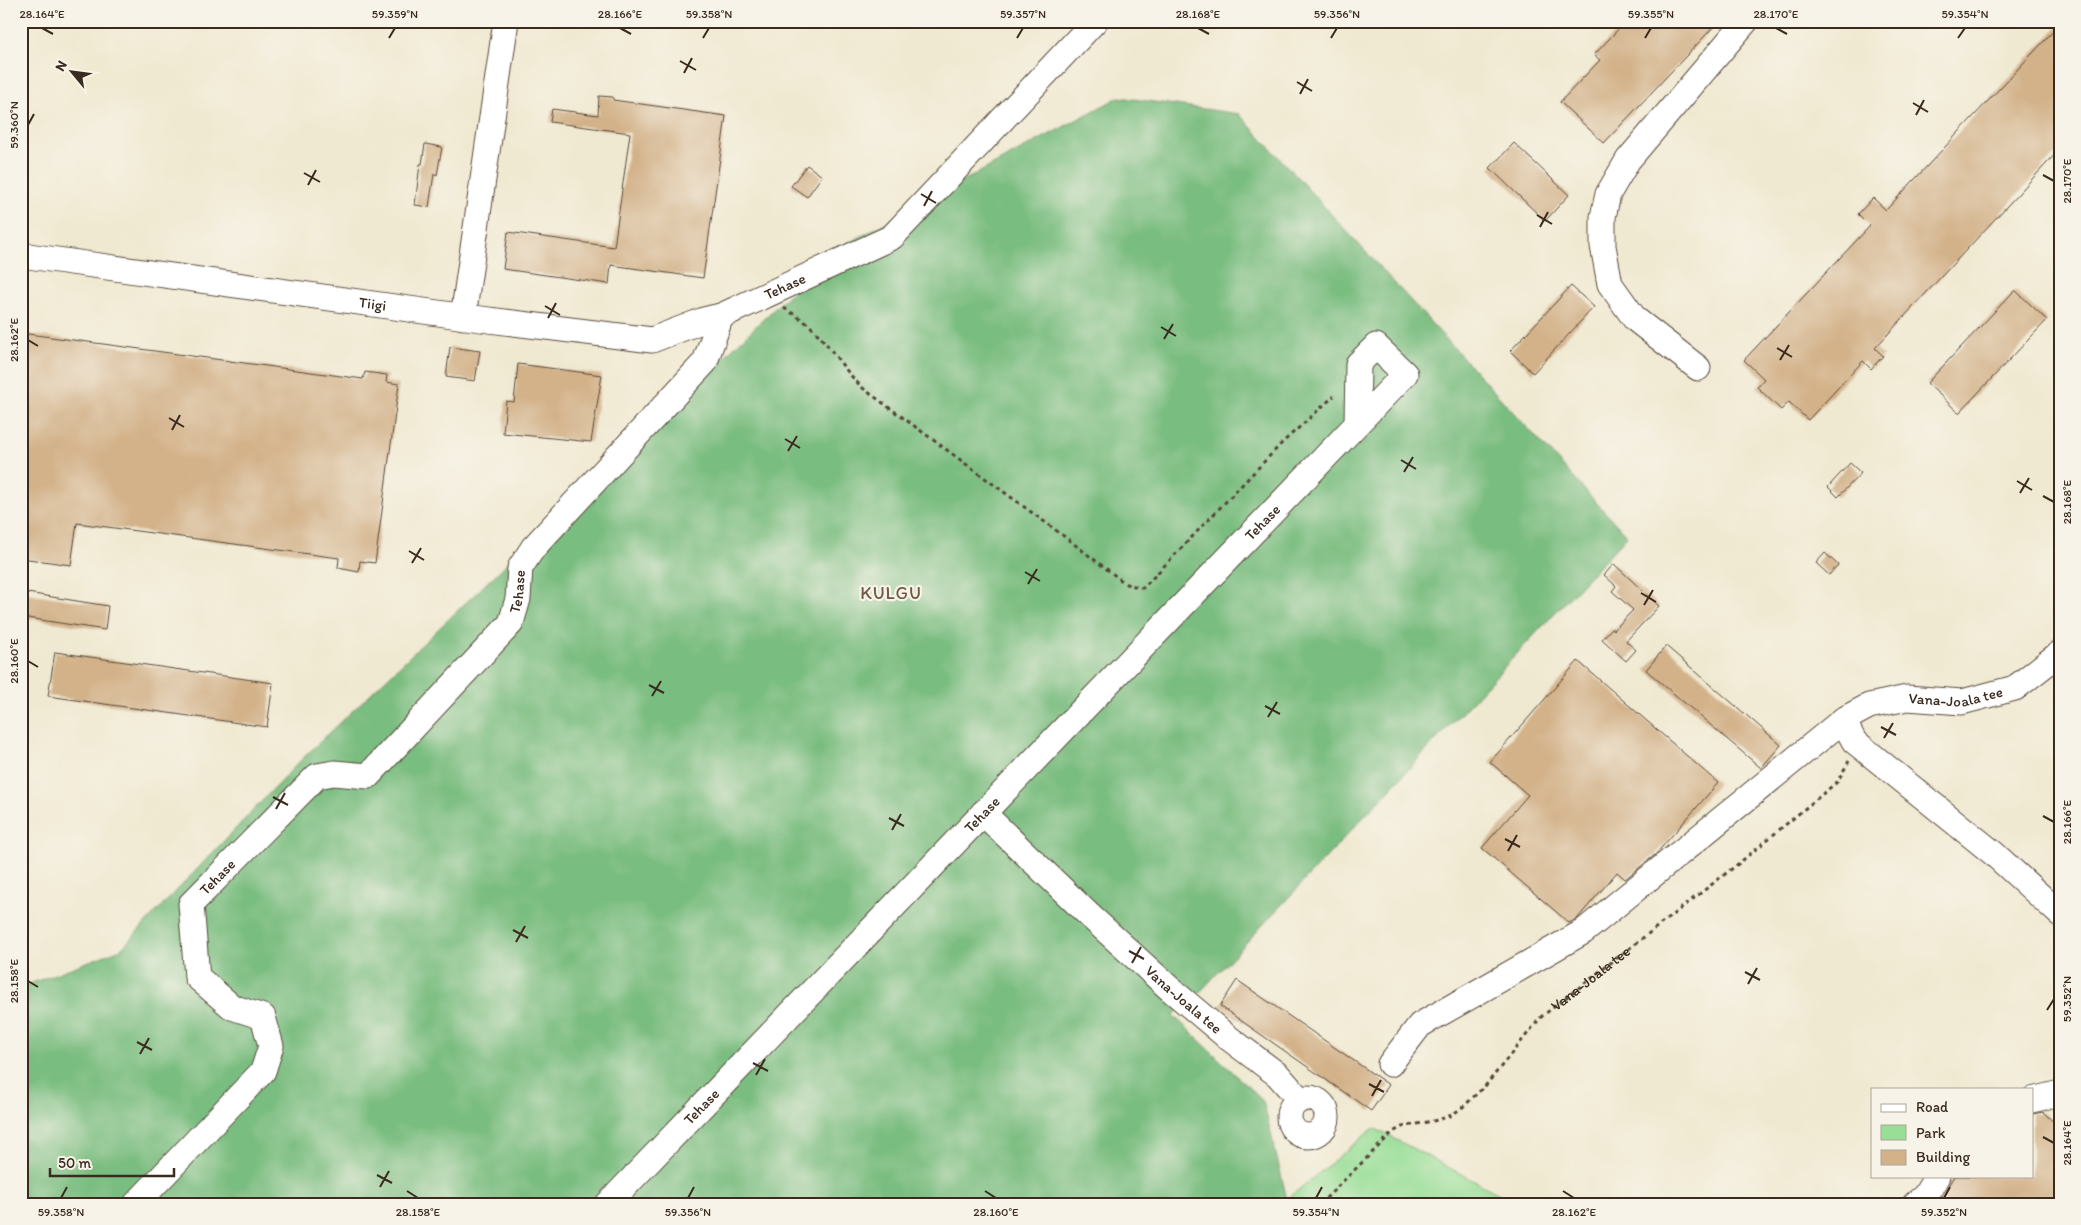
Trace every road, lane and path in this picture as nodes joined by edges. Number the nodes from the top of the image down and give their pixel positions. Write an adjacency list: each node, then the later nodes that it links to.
1 (506, 21): 7 (street)
2 (1094, 21): 5 (street, Tehase)
3 (1746, 21): 8 (street)
4 (21, 255): 7 (street, Tiigi)
5 (754, 301): 6 (street, Tehase); 9 (path)
6 (721, 316): 7 (street, Tiigi); 20 (street, Tehase)
7 (462, 317)
8 (1698, 368)
9 (1334, 396)
10 (1357, 424): 13 (street, Tehase)
11 (2060, 653): 12 (street, Vana-Joala tee)
12 (1849, 730): 14 (street); 15 (street); 22 (path, Vana-Joala tee)
13 (983, 813): 17 (street, Vana-Joala tee); 21 (street, Tehase)
14 (2060, 914)
15 (1390, 1064)
16 (2060, 1093): 18 (street)
17 (1300, 1100)
18 (2034, 1100)
19 (1936, 1178): 23 (street)
20 (136, 1204)
21 (608, 1204)
22 (1320, 1204)
23 (1915, 1204)

